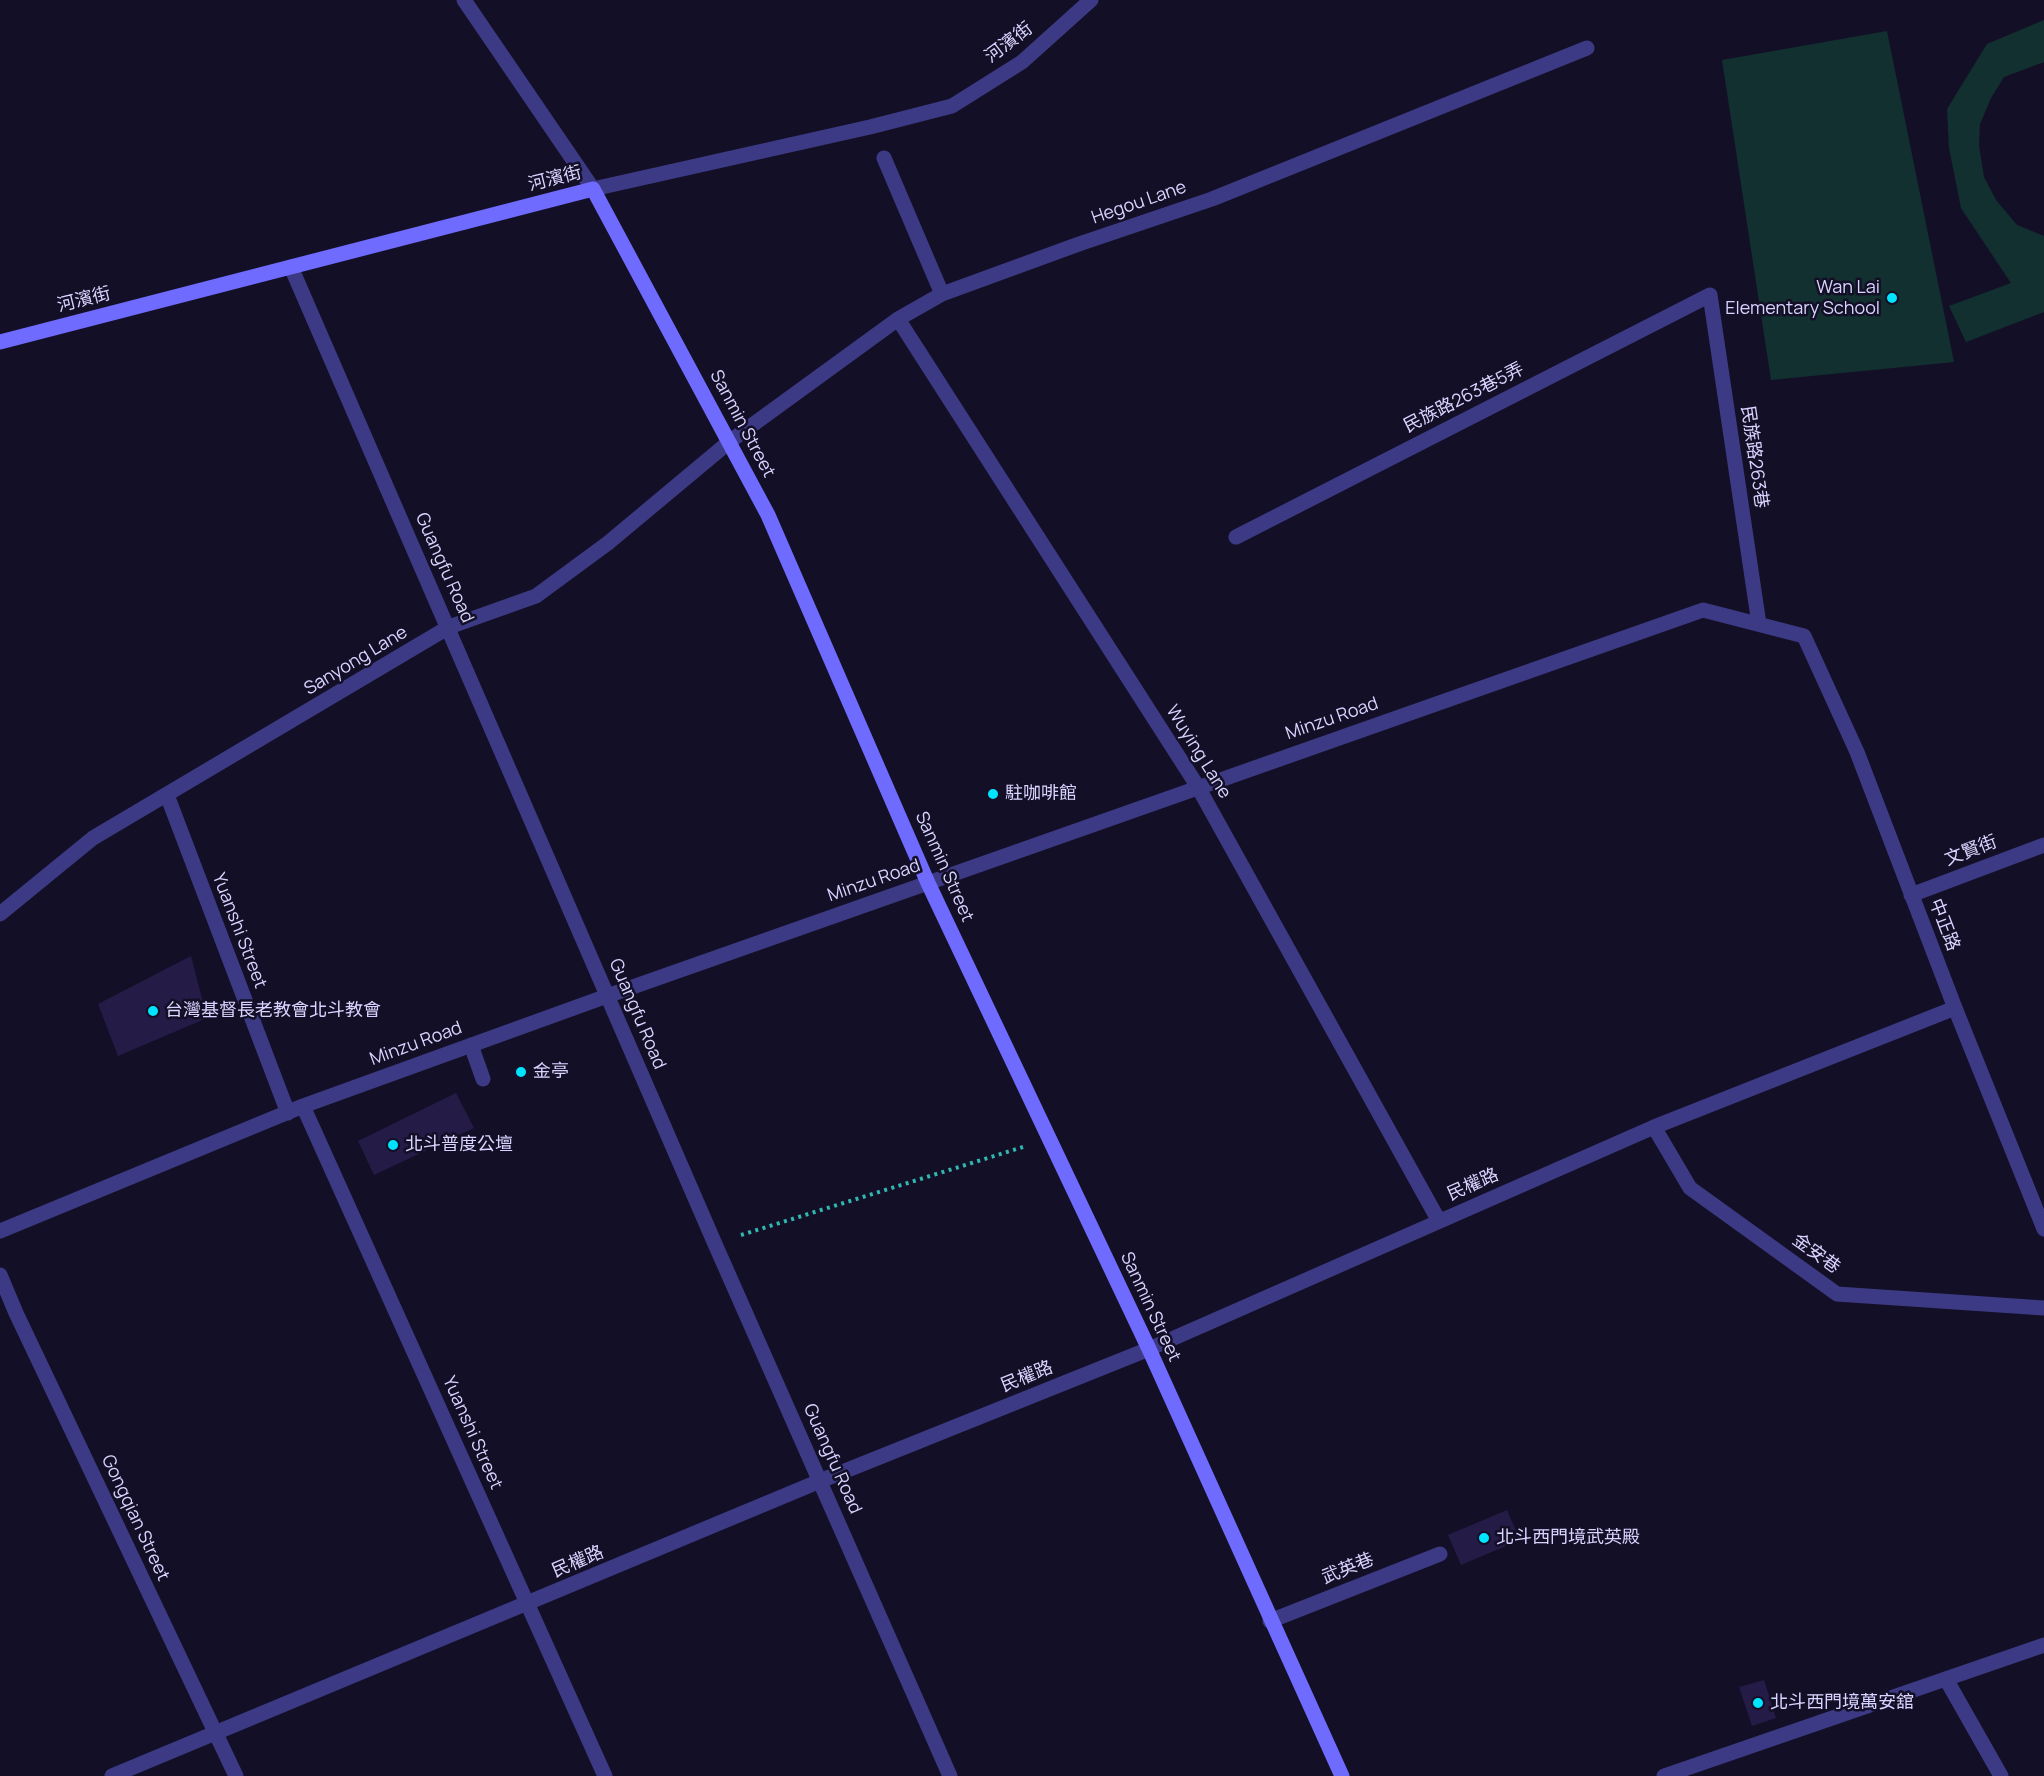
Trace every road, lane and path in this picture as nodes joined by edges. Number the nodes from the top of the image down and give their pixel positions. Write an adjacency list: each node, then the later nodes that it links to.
1 (464, 0): 5 (street, Sanmin Street)
2 (1091, 0): 5 (street, 河濱街)
3 (1587, 48): 7 (street, Hegou Lane)
4 (884, 158): 7 (street)
5 (593, 189): 6 (street, 河濱街); 11 (street, Sanmin Street)
6 (291, 267): 10 (street, 河濱街); 14 (street, Guangfu Road)
7 (942, 294): 9 (street, Hegou Lane)
8 (1710, 295): 12 (street, 民族路263巷5弄); 13 (street, 民族路263巷)
9 (898, 319): 11 (street, Hegou Lane); 16 (street, Wuying Lane)
10 (0, 342)
11 (729, 442): 14 (street, Sanyong Lane); 19 (street, Sanmin Street)
12 (1236, 537)
13 (1759, 624): 15 (street, Minzu Road); 16 (street, Minzu Road)
14 (449, 627): 17 (street, Sanyong Lane); 22 (street, Guangfu Road)
15 (1804, 636): 20 (street, 中正路)
16 (1198, 787): 19 (street, Minzu Road); 30 (street, Wuying Lane)
17 (167, 795): 21 (street, Sanyong Lane); 27 (street, Yuanshi Street)
18 (2044, 845): 20 (street, 文賢街)
19 (928, 883): 22 (street, Minzu Road); 29 (street, Sanmin Street)
20 (1911, 895): 23 (street, 中正路)
21 (0, 914)
22 (607, 996): 24 (street, Minzu Road); 33 (street, Guangfu Road)
23 (1955, 1008): 28 (street, 民權路); 31 (street, 中正路)
24 (471, 1045): 25 (street); 26 (street, Minzu Road)
25 (483, 1078)
26 (303, 1106): 27 (street, Minzu Road); 39 (street, Yuanshi Street)
27 (288, 1113): 32 (street, Minzu Road)
28 (1654, 1127): 30 (street, 民權路); 35 (street, 金安巷)
29 (1049, 1138): 33 (path); 36 (street, Sanmin Street)
30 (1439, 1221): 36 (street, 民權路)
31 (2044, 1229)
32 (0, 1231)
33 (715, 1244): 37 (street, Guangfu Road)
34 (0, 1275): 43 (street, Gongqian Street)
35 (2044, 1308)
36 (1149, 1349): 37 (street, 民權路); 40 (street, Sanmin Street)
37 (820, 1481): 39 (street, 民權路); 47 (street, Guangfu Road)
38 (1440, 1554): 40 (street, 武英巷)
39 (528, 1604): 43 (street, 民權路); 46 (street, Yuanshi Street)
40 (1270, 1621): 48 (street, Sanmin Street)
41 (2044, 1645): 42 (street)
42 (1946, 1679): 49 (street); 50 (street)
43 (215, 1732): 44 (street, 民權路); 45 (street, Gongqian Street)
44 (112, 1776)
45 (236, 1776)
46 (605, 1776)
47 (950, 1776)
48 (1342, 1776)
49 (1664, 1776)
50 (2001, 1776)

